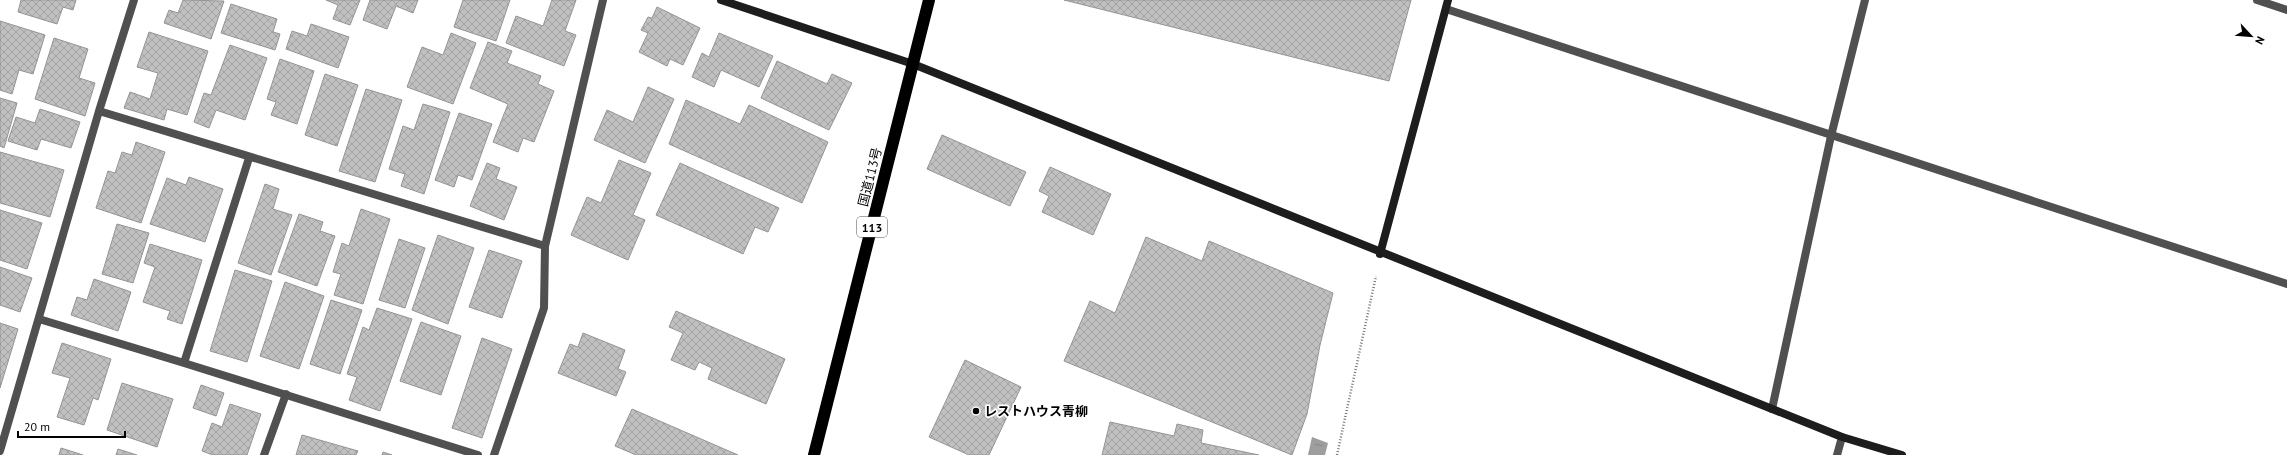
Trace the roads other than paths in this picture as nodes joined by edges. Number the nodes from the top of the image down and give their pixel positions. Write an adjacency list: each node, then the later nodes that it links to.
1 (134, 0): 11 (street)
2 (603, 0): 14 (street)
3 (721, 0): 10 (street)
4 (930, 0): 10 (highway, 国道113号 / 113)
5 (1448, 0): 8 (street)
6 (1865, 0): 12 (street)
7 (2257, 0): 9 (street)
8 (1446, 9): 12 (street); 15 (street)
9 (2287, 10)
10 (913, 64): 15 (street); 27 (highway, 国道113号 / 113)
11 (99, 110): 13 (street); 17 (street)
12 (1831, 136): 16 (street); 20 (street)
13 (249, 158): 14 (street); 18 (street)
14 (546, 246): 26 (street)
15 (1380, 254): 20 (street)
16 (2287, 284)
17 (39, 319): 18 (street); 21 (street)
18 (184, 363): 19 (street)
19 (286, 394): 24 (street); 25 (street)
20 (1772, 408): 22 (street)
21 (3, 428): 23 (street)
22 (1842, 437): 28 (street); 29 (street)
23 (0, 451)
24 (264, 455)
25 (478, 455)
26 (494, 455)
27 (814, 455)
28 (1837, 455)
29 (1902, 455)

